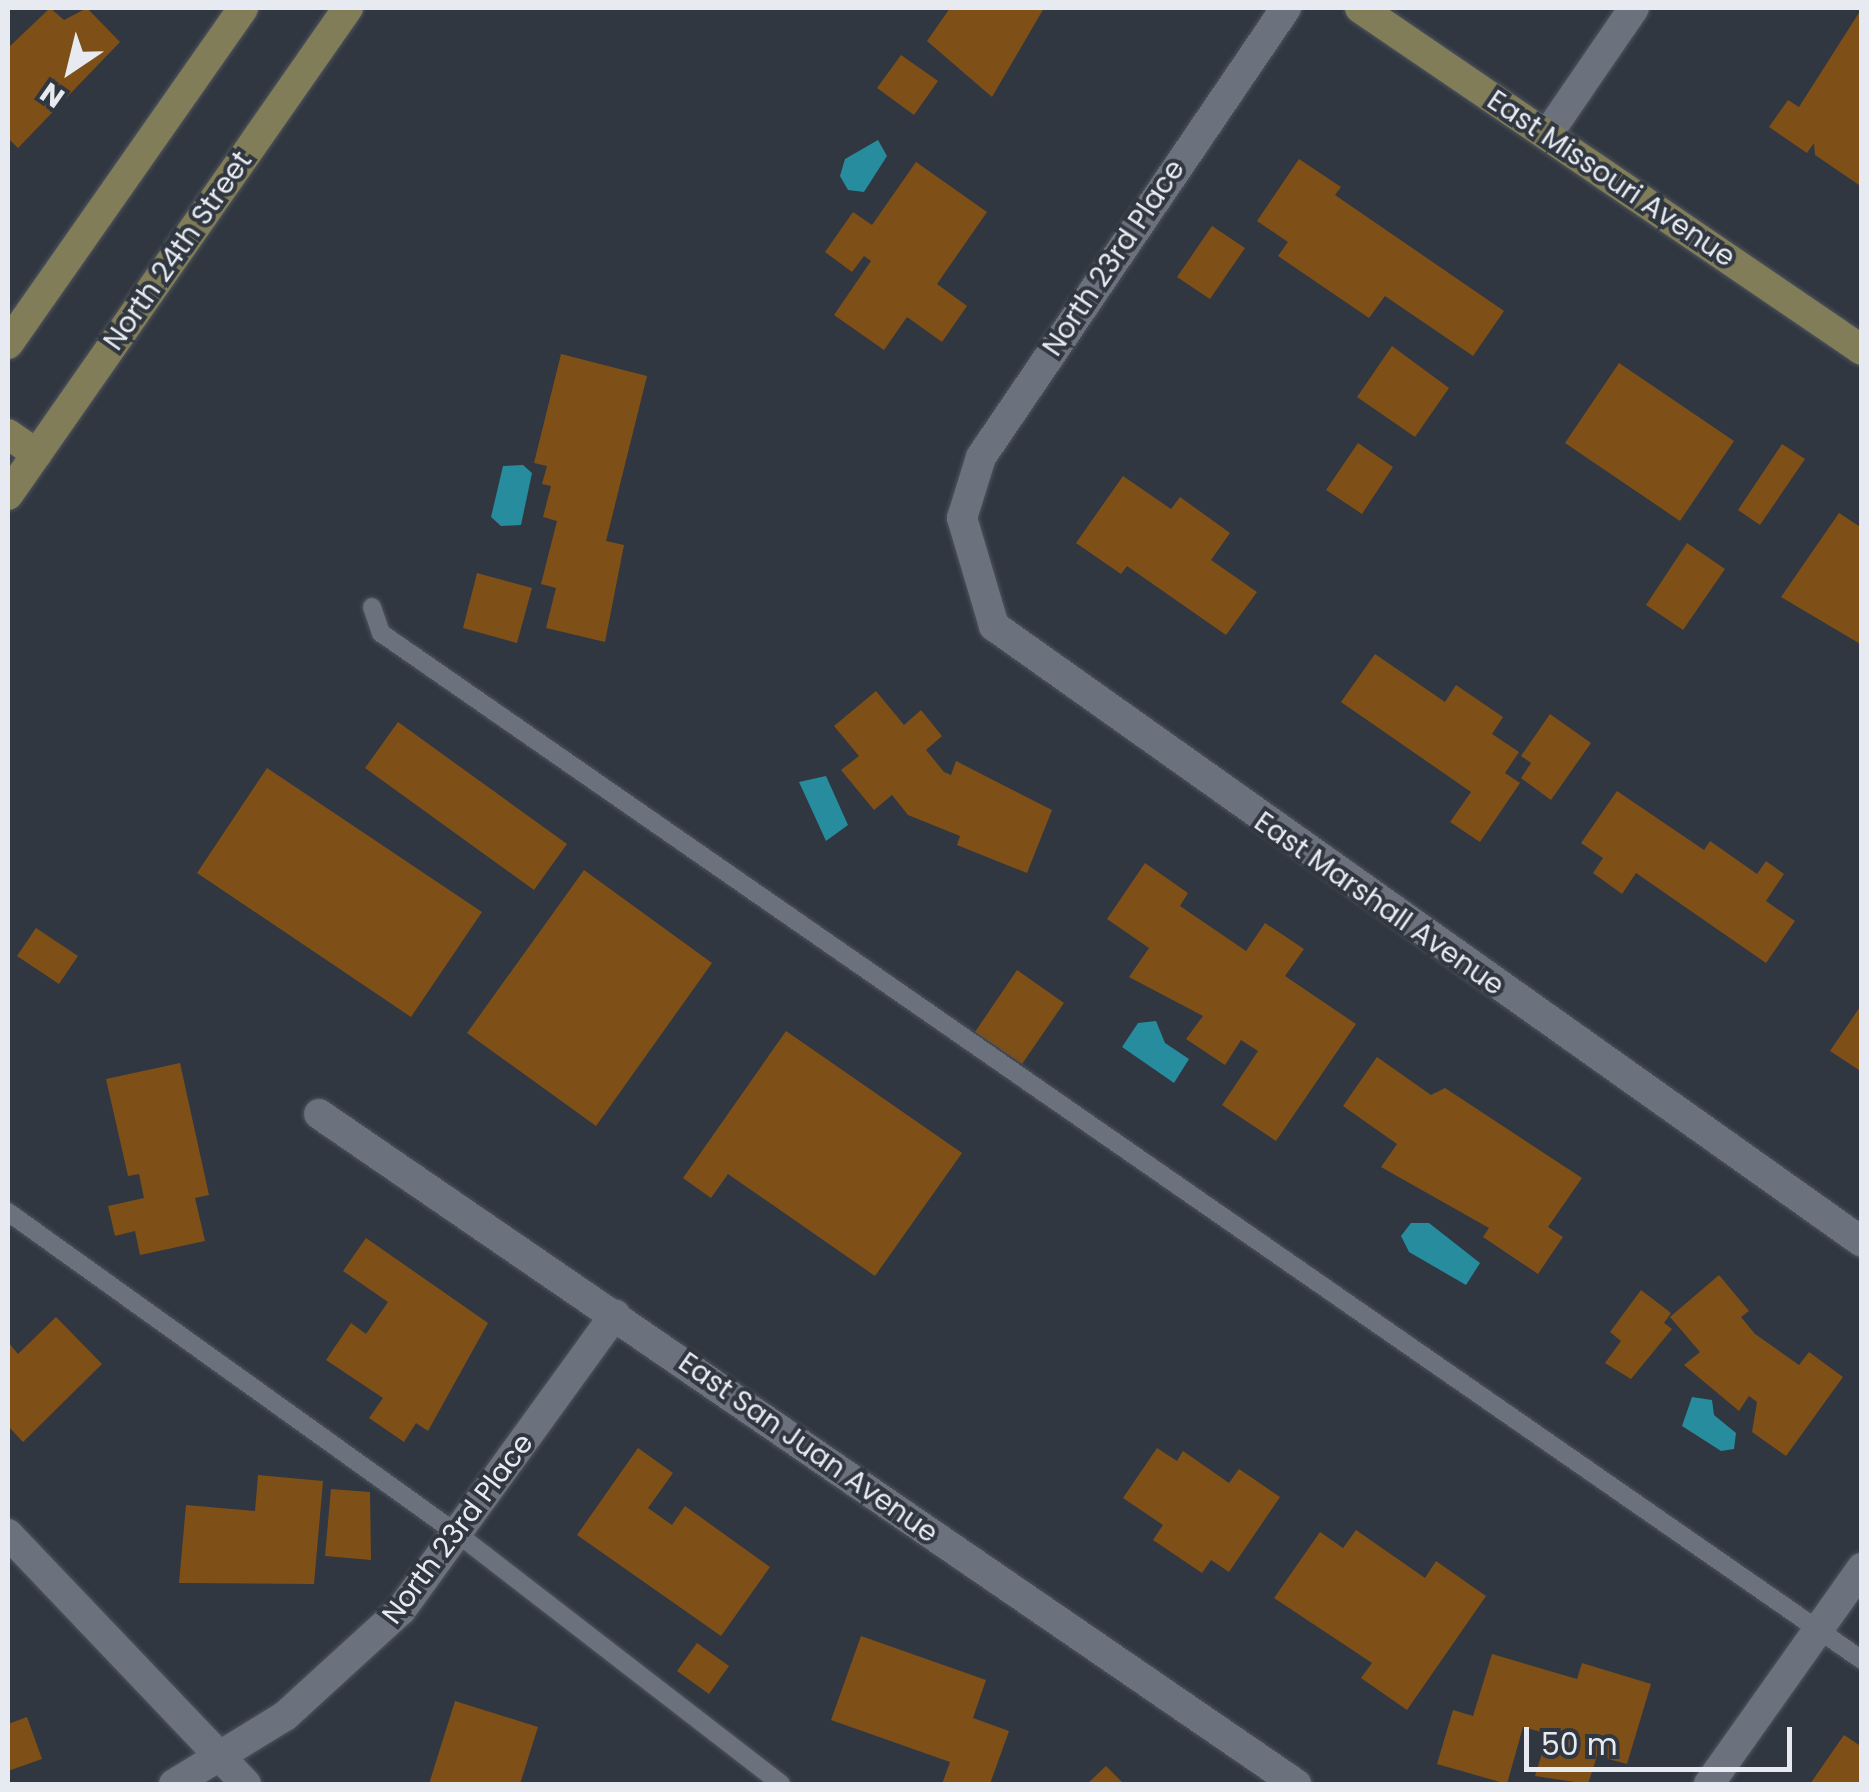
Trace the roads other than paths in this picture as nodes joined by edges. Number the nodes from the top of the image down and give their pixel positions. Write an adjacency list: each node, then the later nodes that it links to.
1 (242, 8): 7 (main road)
2 (348, 8): 10 (main road, North 24th Street)
3 (1286, 8): 12 (street, North 23rd Place)
4 (1360, 8): 6 (main road, East Missouri Avenue)
5 (1634, 8): 6 (street)
6 (1547, 135): 8 (main road, East Missouri Avenue)
7 (8, 344)
8 (1862, 350)
9 (8, 434): 10 (main road)
10 (36, 454): 11 (main road, North 24th Street)
11 (8, 495)
12 (962, 518): 16 (street, East Marshall Avenue)
13 (372, 607): 21 (lane)
14 (319, 1114): 17 (street, East San Juan Avenue)
15 (8, 1212): 19 (lane)
16 (1862, 1242)
17 (614, 1314): 19 (street, North 23rd Place); 27 (street, East San Juan Avenue)
18 (8, 1534): 23 (street)
19 (459, 1536): 23 (street, North 23rd Place); 26 (lane)
20 (1862, 1568): 21 (street)
21 (1818, 1630): 22 (lane); 28 (street)
22 (1862, 1660)
23 (217, 1758): 24 (street, North 23rd Place); 25 (street)
24 (174, 1784)
25 (246, 1784)
26 (780, 1784)
27 (1296, 1784)
28 (1710, 1784)

